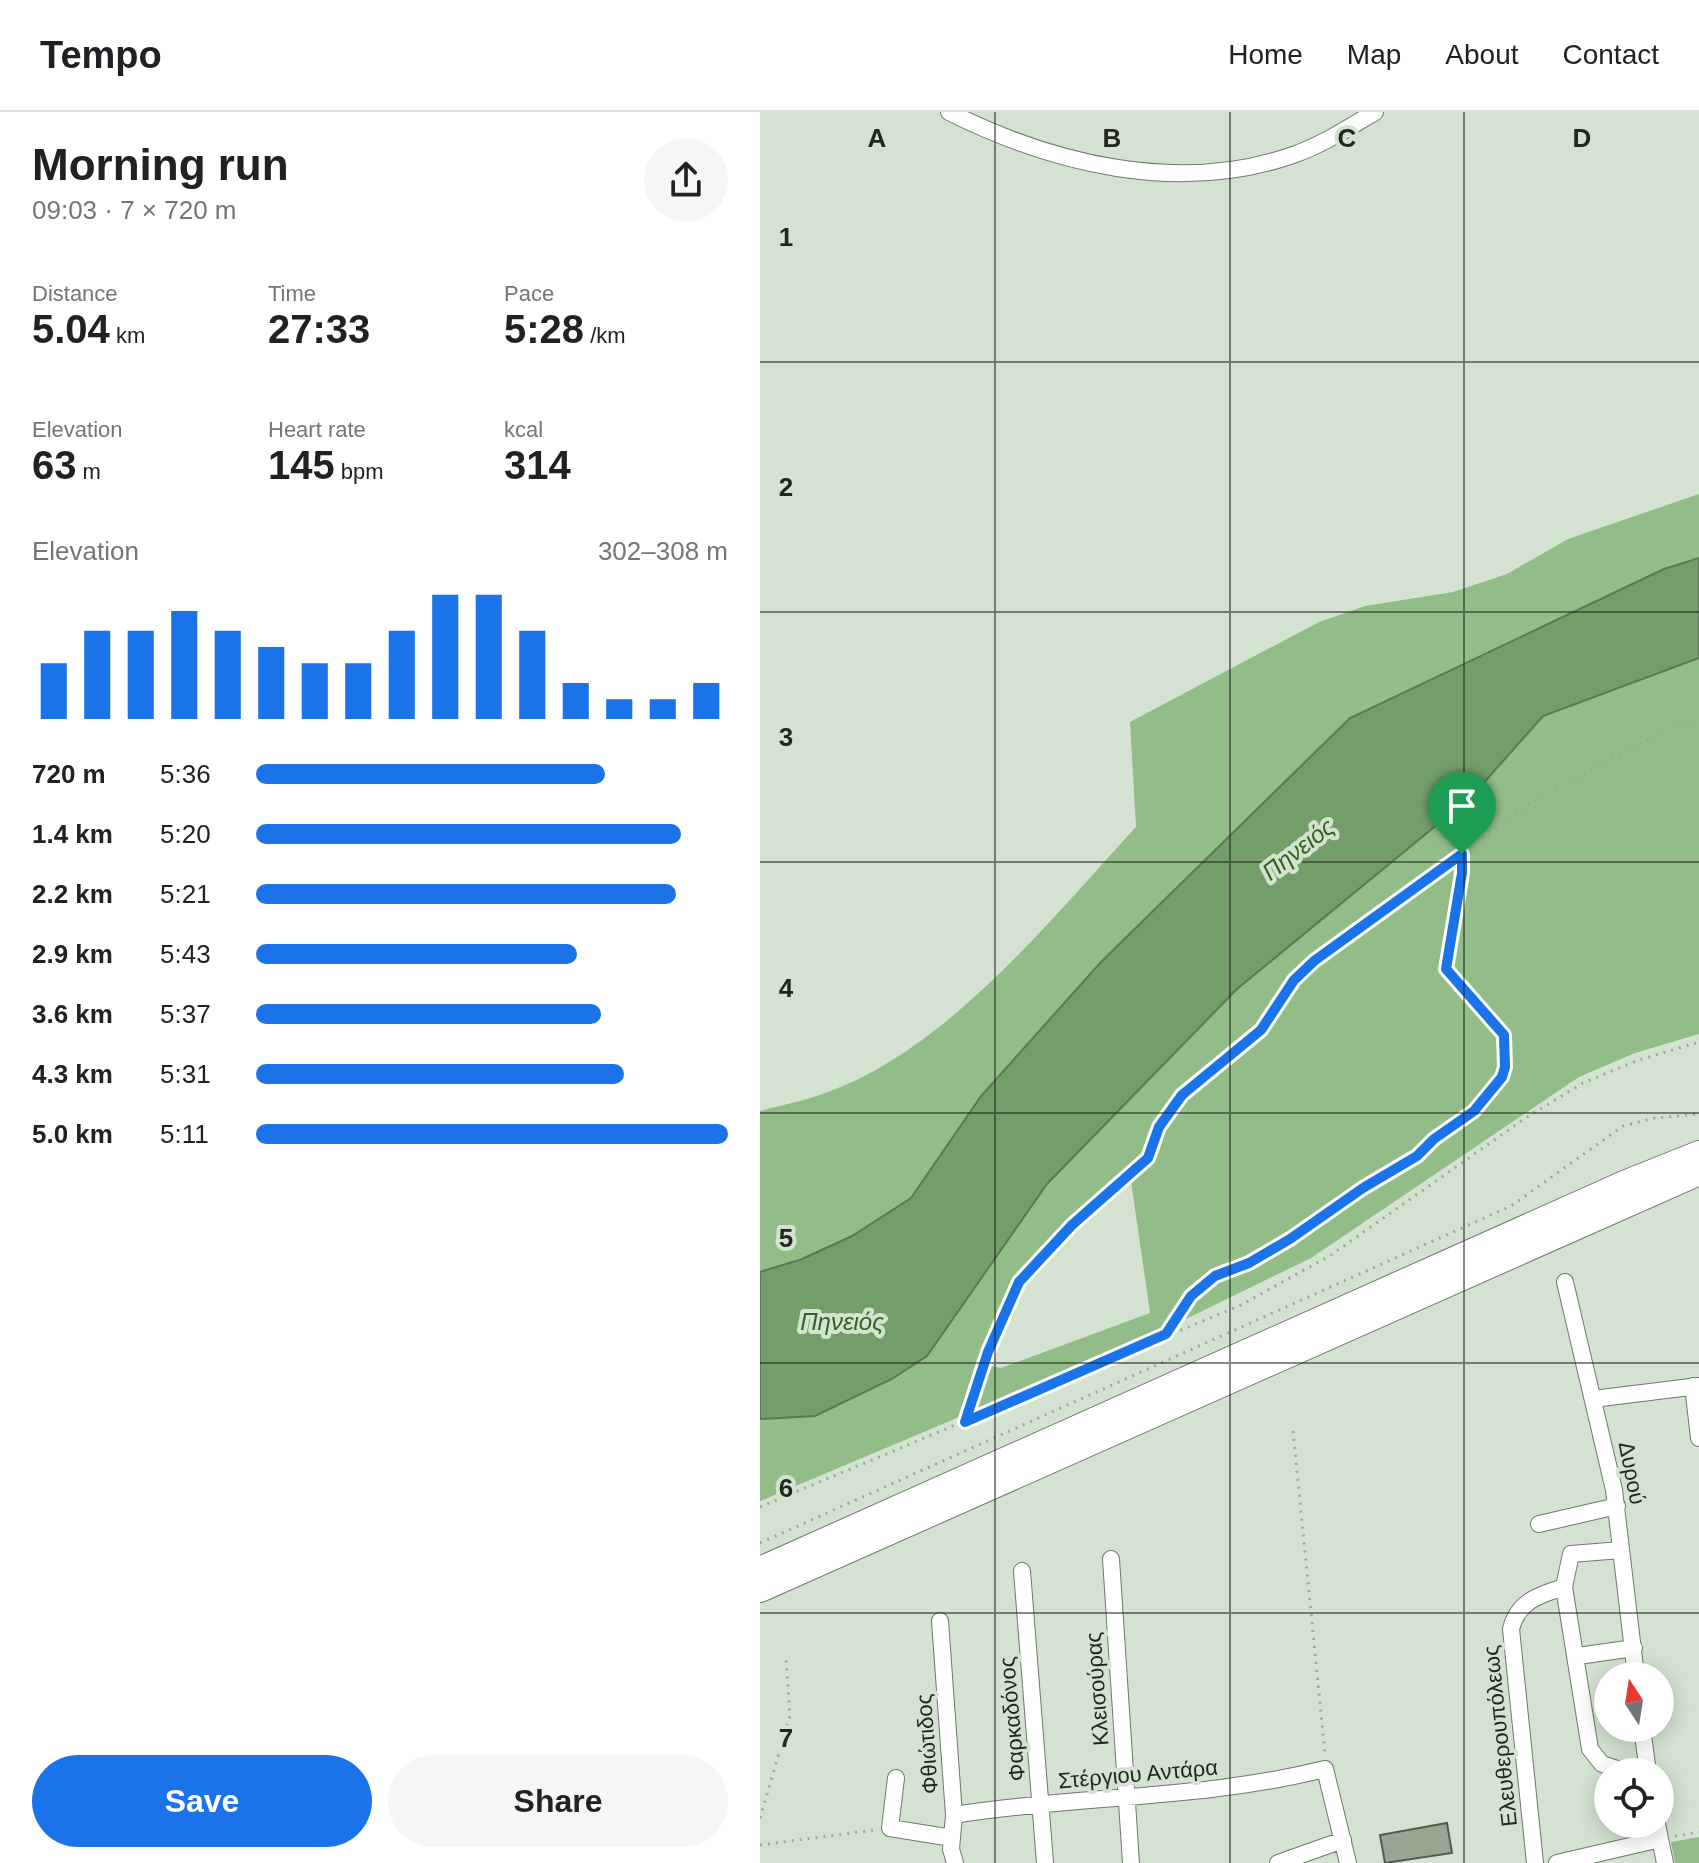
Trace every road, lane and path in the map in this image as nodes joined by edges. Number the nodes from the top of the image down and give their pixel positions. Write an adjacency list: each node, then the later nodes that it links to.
1 (949, 112): 2 (street)
2 (1375, 112)
3 (1699, 724): 4 (path)
4 (1462, 854): 10 (path); 13 (path)
5 (1699, 1042): 10 (path)
6 (1699, 1114): 19 (path)
7 (1699, 1153): 22 (highway)
8 (1699, 1173): 25 (highway)
9 (1565, 1282): 12 (street, Δυρού)
10 (1166, 1334): 13 (path)
11 (1696, 1386): 12 (street); 15 (street)
12 (1593, 1399): 16 (street, Δυρού)
13 (965, 1422): 17 (path)
14 (1293, 1431): 32 (path)
15 (1699, 1438)
16 (1617, 1506): 18 (street); 20 (street, Δυρού)
17 (760, 1507)
18 (1539, 1524)
19 (760, 1543)
20 (1621, 1550): 24 (street); 27 (street, Δυρού)
21 (1111, 1559): 34 (street, Κλεισούρας)
22 (760, 1569)
23 (1022, 1571): 35 (street, Φαρκαδόνος)
24 (1564, 1587): 28 (street); 51 (street, Ελευθερουπόλεως)
25 (760, 1590)
26 (940, 1621): 36 (street, Φθιώτιδος)
27 (1634, 1648): 28 (street); 30 (street, Δυρού)
28 (1578, 1656): 31 (street)
29 (786, 1658): 37 (path)
30 (1635, 1662)
31 (1597, 1758)
32 (1325, 1769): 34 (street, Στέργιου Αντάρα); 44 (street)
33 (896, 1778): 38 (street)
34 (1126, 1800): 35 (street, Στέργιου Αντάρα); 48 (street, Κλεισούρας)
35 (1041, 1804): 36 (street, Στέργιου Αντάρα); 47 (street, Φαρκαδόνος)
36 (954, 1815): 41 (street, Φθιώτιδος)
37 (760, 1818)
38 (890, 1828): 41 (street); 45 (path)
39 (1674, 1832): 40 (path)
40 (1699, 1832)
41 (952, 1838): 46 (street, Φθιώτιδος)
42 (1638, 1838): 52 (street)
43 (1659, 1838): 53 (street)
44 (1343, 1840): 49 (street); 50 (street)
45 (760, 1845)
46 (955, 1863)
47 (1045, 1863)
48 (1131, 1863)
49 (1278, 1863)
50 (1348, 1863)
51 (1535, 1863)
52 (1557, 1863)
53 (1665, 1863)

